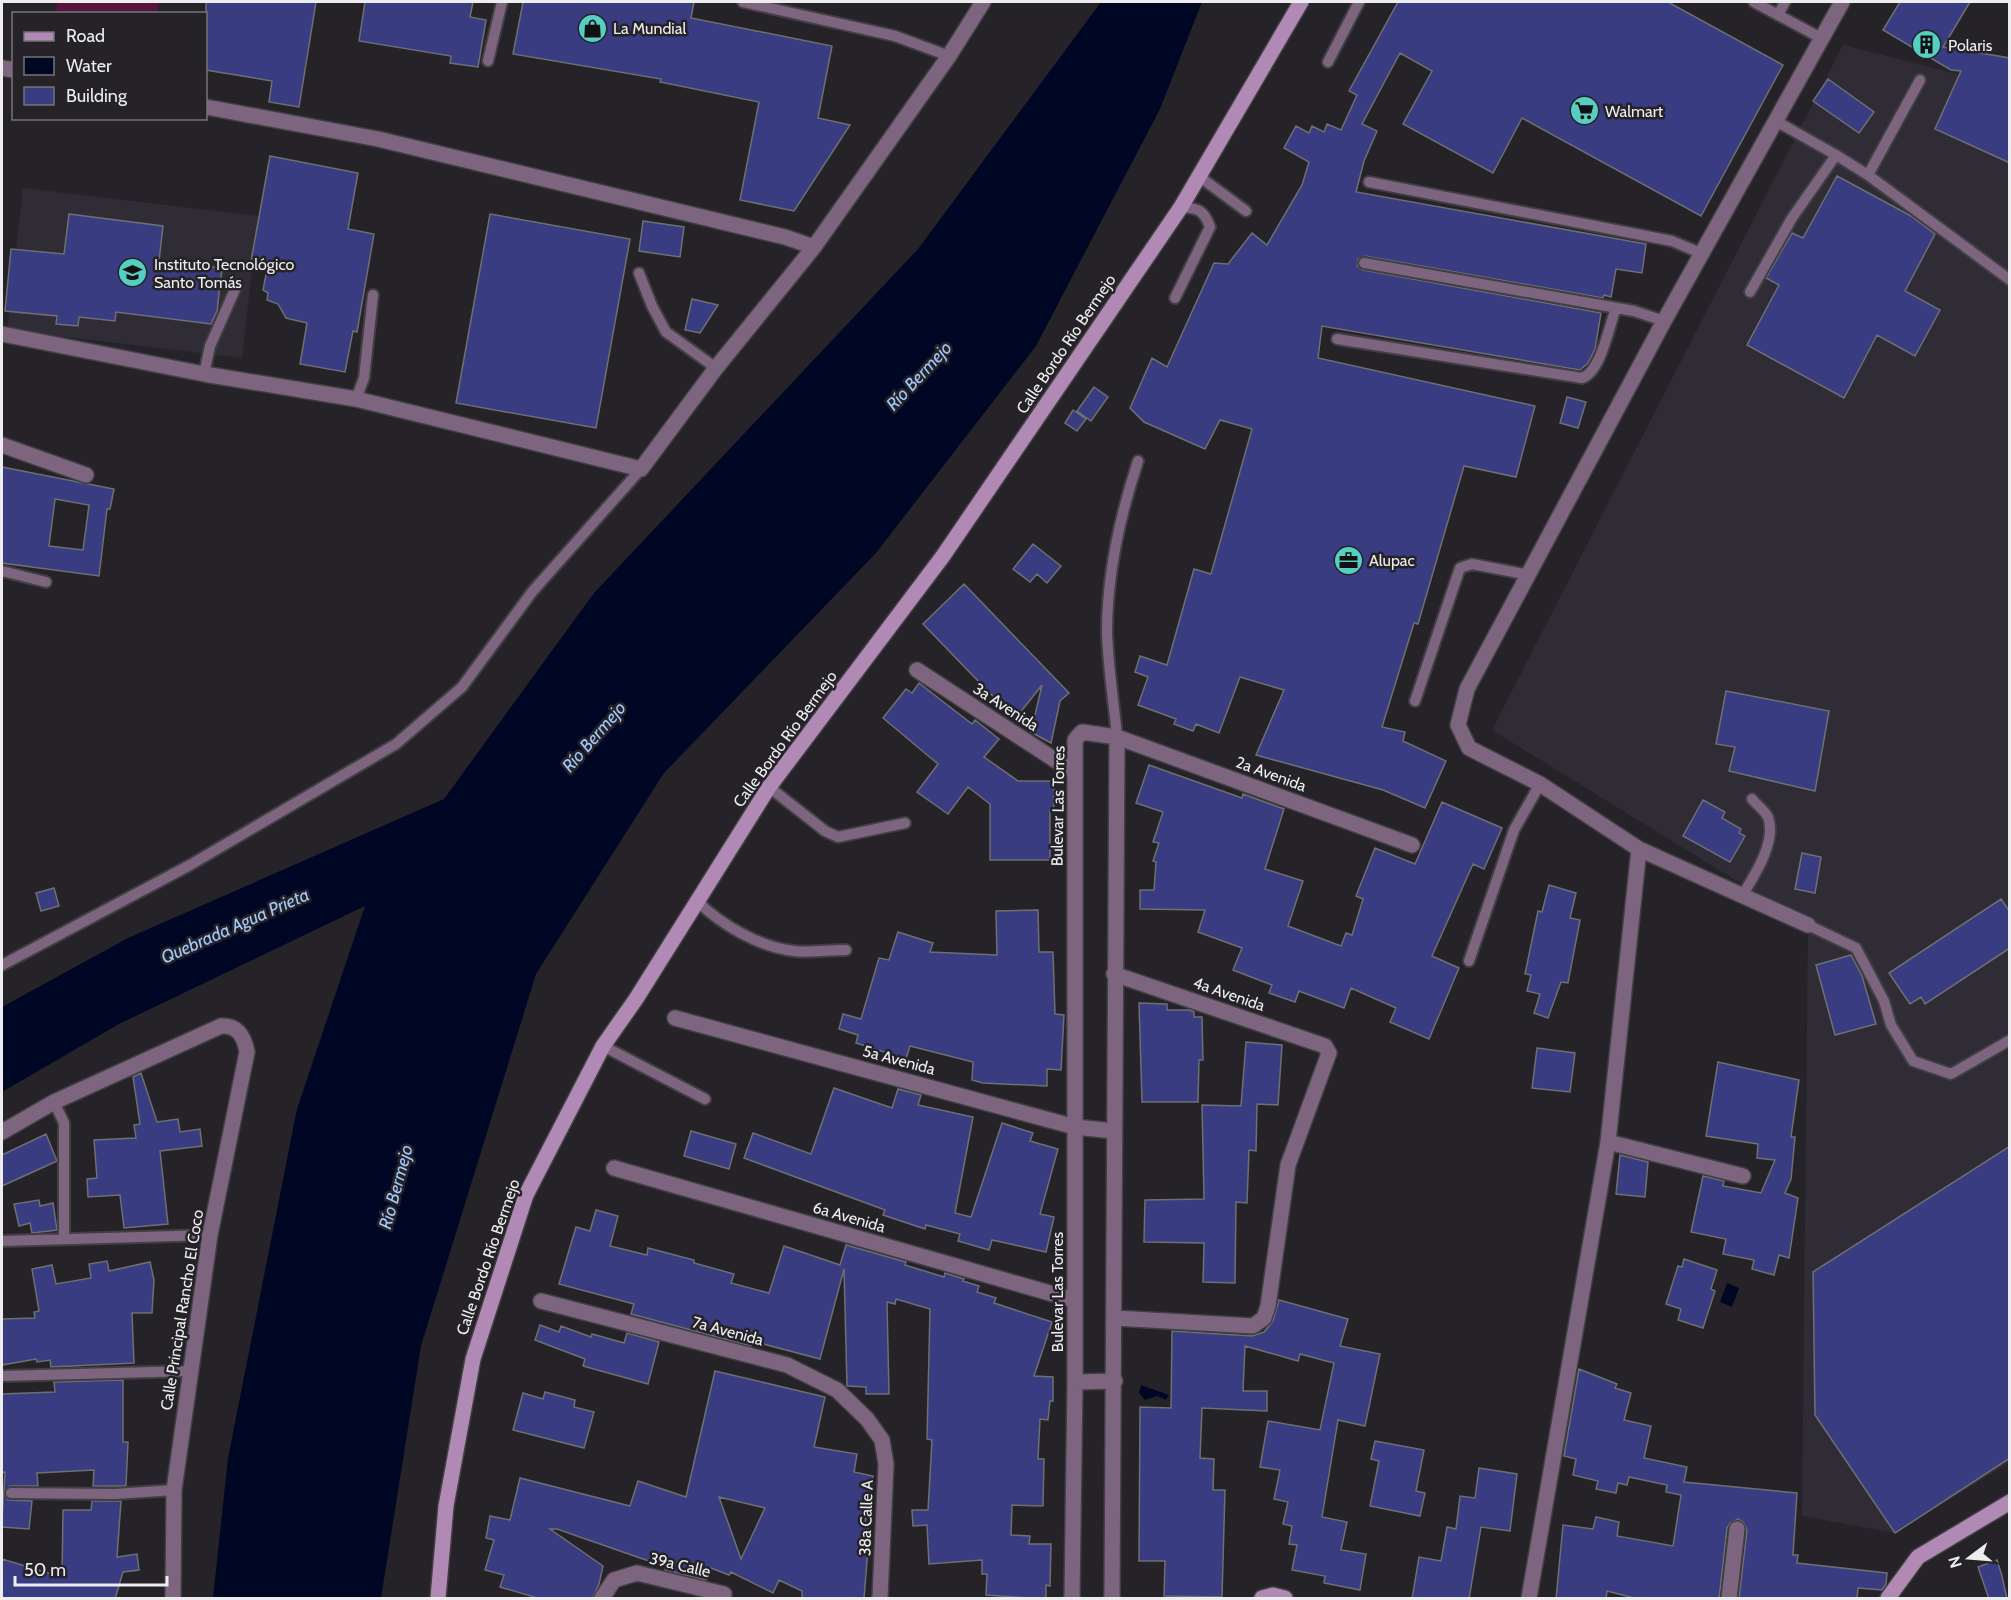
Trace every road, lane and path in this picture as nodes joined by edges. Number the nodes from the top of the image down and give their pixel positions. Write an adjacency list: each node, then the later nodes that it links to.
1 (502, 2): 12 (lane)
2 (743, 2): 11 (lane)
3 (983, 2): 11 (street)
4 (1301, 2): 19 (main road, Calle Bordo Río Bermejo)
5 (1359, 2): 13 (lane)
6 (1754, 2): 9 (lane)
7 (1785, 2): 9 (lane)
8 (1842, 2): 10 (street)
9 (1778, 15): 10 (lane)
10 (1821, 38): 16 (street)
11 (949, 56): 23 (street)
12 (488, 61)
13 (1329, 62)
14 (1920, 80): 18 (lane)
15 (207, 106): 23 (street)
16 (1776, 121): 17 (lane); 24 (street)
17 (1836, 155): 18 (lane); 29 (lane)
18 (1868, 175): 27 (lane)
19 (1200, 177): 21 (main road, Calle Bordo Río Bermejo); 22 (lane)
20 (1369, 182): 24 (lane)
21 (1181, 207): 31 (lane); 51 (main road, Calle Bordo Río Bermejo)
22 (1246, 211)
23 (814, 247): 36 (street)
24 (1703, 254): 33 (street)
25 (1364, 263): 32 (lane)
26 (639, 273): 36 (lane)
27 (2010, 280)
28 (237, 285): 37 (lane)
29 (1750, 292)
30 (373, 295): 38 (lane)
31 (1175, 298)
32 (1616, 308): 33 (lane); 35 (lane)
33 (1664, 321): 44 (street)
34 (2, 334): 37 (street)
35 (1337, 339)
36 (716, 368): 41 (street)
37 (204, 374): 38 (street)
38 (356, 399): 41 (street)
39 (2, 445): 42 (street)
40 (1138, 461): 48 (lane)
41 (641, 469): 61 (lane)
42 (87, 475)
43 (2, 571): 45 (lane)
44 (1529, 575): 47 (lane); 50 (street)
45 (46, 582)
46 (917, 670): 49 (street, 3a Avenida)
47 (1415, 701)
48 (1117, 737): 49 (street, Bulevar Las Torres); 54 (street, 2a Avenida); 62 (street)
49 (1075, 773): 68 (street, Bulevar Las Torres)
50 (1540, 784): 55 (street); 60 (lane)
51 (769, 787): 53 (lane); 57 (main road, Calle Bordo Río Bermejo)
52 (1752, 799): 56 (lane)
53 (905, 823)
54 (1412, 845)
55 (1639, 849): 56 (street); 71 (street)
56 (1742, 896): 58 (street)
57 (698, 902): 59 (lane); 65 (main road, Calle Bordo Río Bermejo)
58 (1808, 925): 64 (lane)
59 (846, 950)
60 (1469, 961)
61 (2, 965)
62 (1114, 974): 69 (street); 79 (street, 4a Avenida)
63 (675, 1018): 68 (street, 5a Avenida)
64 (2010, 1040)
65 (603, 1046): 66 (lane); 91 (main road, Calle Bordo Río Bermejo)
66 (705, 1100)
67 (54, 1102): 70 (street); 74 (street, Calle Principal Rancho El Coco); 75 (lane)
68 (1075, 1127): 69 (street, 5a Avenida); 77 (street, Bulevar Las Torres)
69 (1114, 1131): 79 (street)
70 (2, 1132)
71 (1608, 1142): 73 (street); 98 (street)
72 (614, 1168): 77 (street, 6a Avenida)
73 (1743, 1176)
74 (210, 1234): 75 (lane); 80 (street, Calle Principal Rancho El Coco)
75 (64, 1238): 76 (lane)
76 (2, 1241)
77 (1074, 1300): 83 (street, Bulevar Las Torres)
78 (541, 1301): 84 (street, 7a Avenida)
79 (1115, 1318): 82 (street)
80 (191, 1371): 81 (lane); 85 (street, Calle Principal Rancho El Coco)
81 (2, 1376)
82 (1115, 1381): 83 (street); 95 (street)
83 (1075, 1382): 94 (street, Bulevar Las Torres)
84 (882, 1440): 93 (street, 38a Calle A)
85 (174, 1490): 86 (lane); 90 (street, Calle Principal Rancho El Coco)
86 (11, 1493)
87 (2010, 1502): 100 (main road)
88 (1737, 1529): 99 (street)
89 (724, 1594): 92 (street, 39a Calle)
90 (173, 1599)
91 (438, 1599)
92 (602, 1599)
93 (880, 1599)
94 (1072, 1599)
95 (1112, 1599)
96 (1262, 1599): 97 (main road)
97 (1285, 1599)
98 (1529, 1599)
99 (1729, 1599)
100 (1888, 1599)

